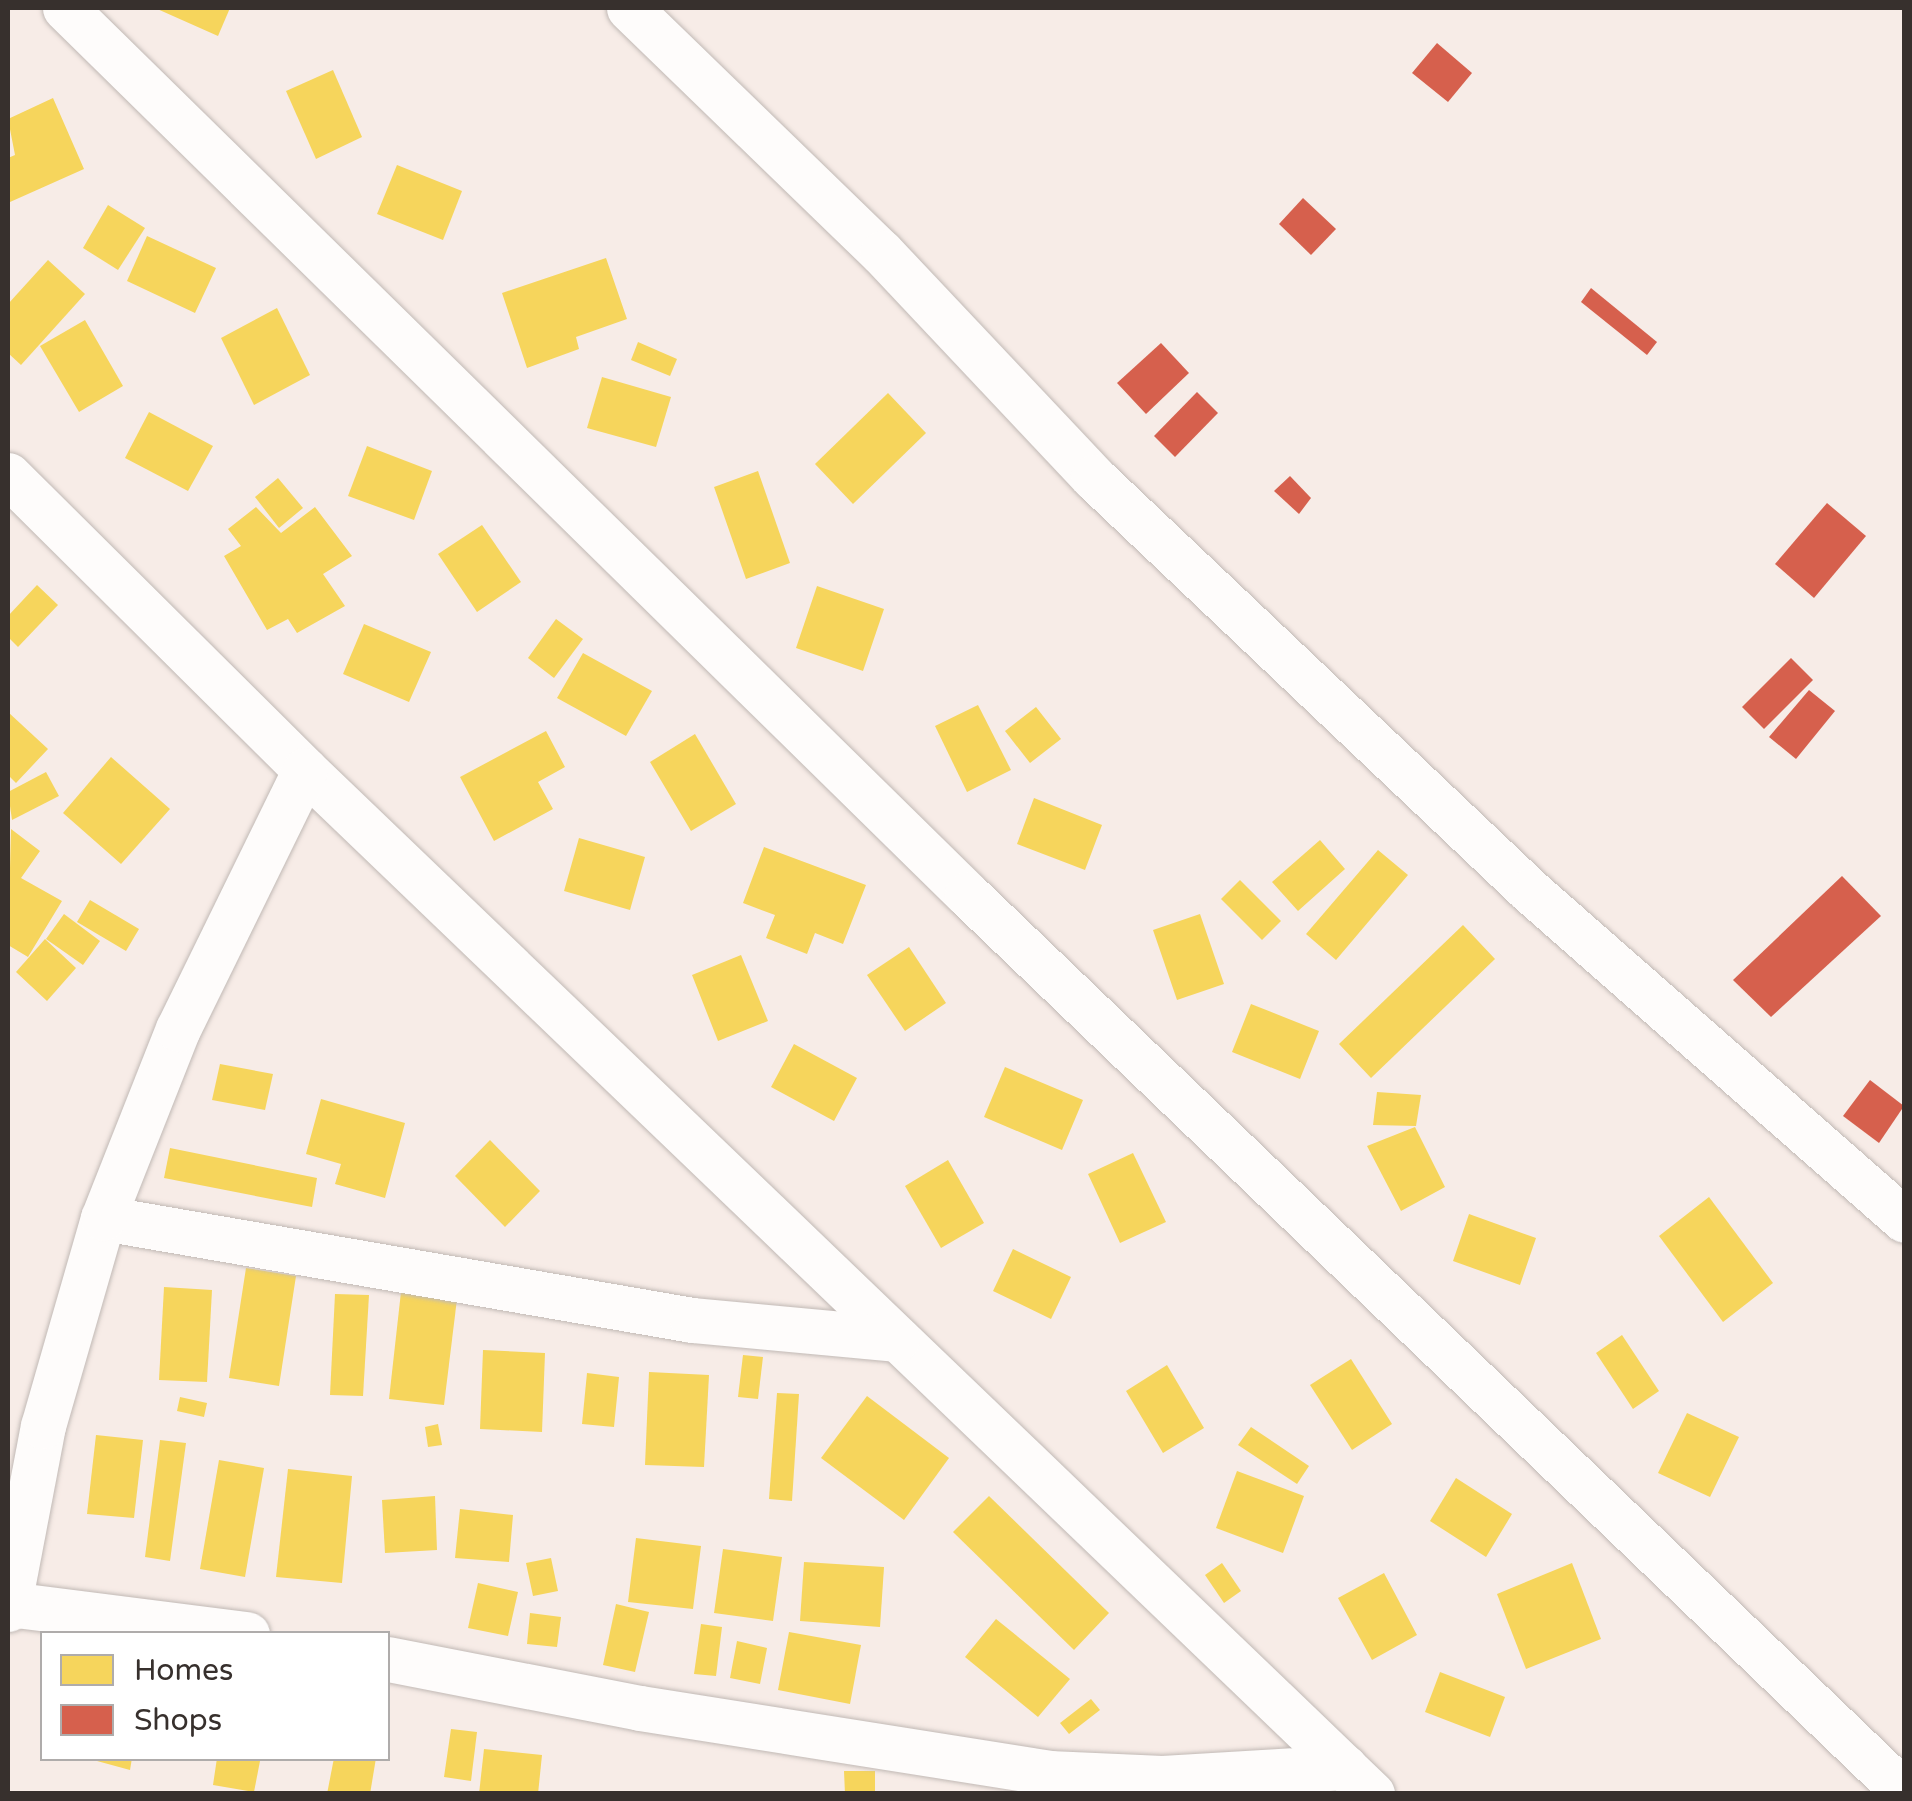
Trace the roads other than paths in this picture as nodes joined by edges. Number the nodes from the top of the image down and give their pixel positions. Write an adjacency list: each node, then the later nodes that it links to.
1 (66, 8): 12 (street)
2 (630, 8): 6 (street)
3 (8, 475): 4 (street)
4 (305, 770): 5 (street); 7 (street)
5 (103, 1218): 7 (street); 8 (street)
6 (1904, 1220)
7 (897, 1339): 11 (street)
8 (8, 1606): 9 (street)
9 (222, 1631)
10 (390, 1658): 11 (street)
11 (1358, 1780)
12 (1904, 1792)

